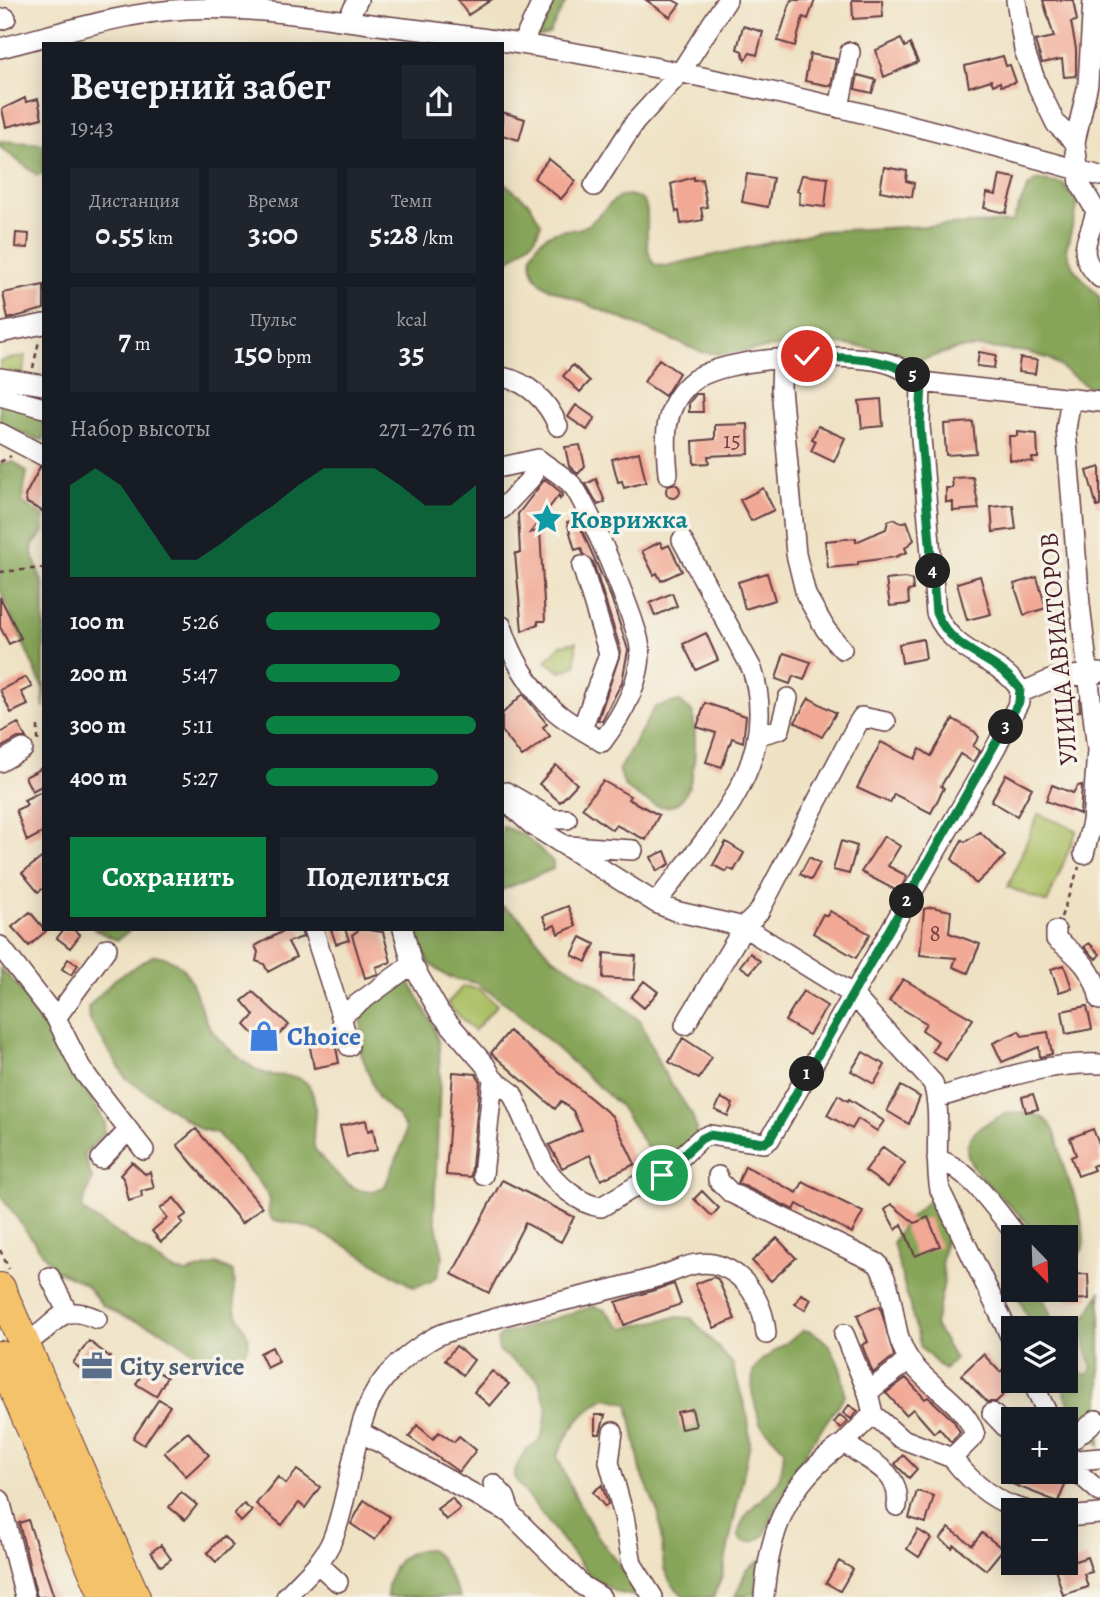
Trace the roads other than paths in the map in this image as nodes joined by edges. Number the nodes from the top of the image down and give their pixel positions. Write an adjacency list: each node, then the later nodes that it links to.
1 (358, 0): 6 (street)
2 (543, 0): 7 (street)
3 (727, 0): 10 (street)
4 (1016, 0): 12 (street)
5 (1093, 0): 12 (street)
6 (347, 20): 7 (street); 8 (street)
7 (522, 44): 10 (street)
8 (0, 48)
9 (850, 52): 11 (street)
10 (680, 73): 11 (street); 15 (street)
11 (839, 108): 13 (street)
12 (1075, 142): 13 (street)
13 (1077, 169): 14 (street); 16 (street)
14 (1100, 176)
15 (594, 186)
16 (1098, 212): 17 (street)
17 (1100, 278)
18 (5, 332): 19 (street)
19 (42, 333)
20 (782, 359): 23 (street); 33 (street); 39 (street)
21 (0, 378): 24 (street)
22 (504, 378): 29 (street)
23 (922, 382): 26 (street); 41 (street)
24 (42, 385)
25 (0, 396): 28 (street)
26 (1072, 398): 27 (street); 40 (street, УЛИЦА АВИАТОРОВ)
27 (1100, 402)
28 (42, 407)
29 (558, 426)
30 (0, 433): 31 (street)
31 (42, 455)
32 (504, 467): 44 (street)
33 (668, 474)
34 (534, 476): 35 (street)
35 (504, 507)
36 (682, 540): 45 (street)
37 (582, 566): 44 (street)
38 (504, 633): 44 (street)
39 (842, 649)
40 (1095, 673): 41 (street); 54 (street, УЛИЦА АВИАТОРОВ)
41 (1020, 693): 48 (street)
42 (788, 698): 45 (street)
43 (886, 722): 56 (street)
44 (582, 729)
45 (759, 735): 55 (street)
46 (23, 749): 47 (street)
47 (0, 762)
48 (979, 776): 50 (street); 63 (street)
49 (504, 799): 51 (street); 52 (street)
50 (954, 800)
51 (567, 819)
52 (568, 847): 53 (street); 55 (street)
53 (633, 850)
54 (1084, 854)
55 (656, 903): 56 (street)
56 (744, 927): 63 (street); 67 (street)
57 (314, 931): 65 (street)
58 (404, 931): 62 (street)
59 (1056, 931): 64 (street)
60 (0, 946): 66 (street)
61 (107, 948): 66 (street)
62 (412, 964): 65 (street); 70 (street)
63 (852, 994): 70 (street); 71 (street)
64 (1100, 1000)
65 (341, 1016): 68 (street)
66 (56, 1018): 72 (street)
67 (685, 1025)
68 (349, 1045)
69 (1100, 1064): 71 (street)
70 (493, 1079): 76 (street)
71 (937, 1098): 75 (street)
72 (127, 1132): 73 (street); 74 (street)
73 (144, 1150)
74 (101, 1159)
75 (937, 1159): 78 (street); 82 (street)
76 (483, 1175)
77 (718, 1176): 87 (street)
78 (1008, 1225)
79 (50, 1277): 81 (street)
80 (0, 1288): 86 (highway)
81 (68, 1313): 83 (street); 86 (street)
82 (1001, 1317)
83 (97, 1319)
84 (766, 1334): 93 (street)
85 (844, 1334): 88 (street)
86 (12, 1349): 112 (highway); 113 (highway)
87 (908, 1359): 88 (street); 97 (street)
88 (868, 1394): 90 (street)
89 (992, 1413): 92 (street)
90 (873, 1415): 96 (street); 97 (street)
91 (1096, 1420): 95 (street)
92 (1001, 1422)
93 (360, 1432): 106 (street); 109 (street)
94 (613, 1432): 116 (street)
95 (1078, 1435)
96 (844, 1443): 105 (street); 117 (street)
97 (951, 1458): 104 (street)
98 (1100, 1458): 99 (street)
99 (1078, 1460)
100 (1078, 1472): 102 (street)
101 (493, 1484): 106 (street)
102 (1100, 1492)
103 (0, 1500): 111 (street)
104 (1001, 1502)
105 (897, 1506)
106 (511, 1514): 115 (street)
107 (1100, 1514): 108 (street)
108 (1078, 1516)
109 (318, 1564): 110 (street); 114 (street)
110 (338, 1582)
111 (25, 1597)
112 (105, 1597)
113 (135, 1597)
114 (286, 1597)
115 (601, 1597)
116 (653, 1597)
117 (764, 1597)

